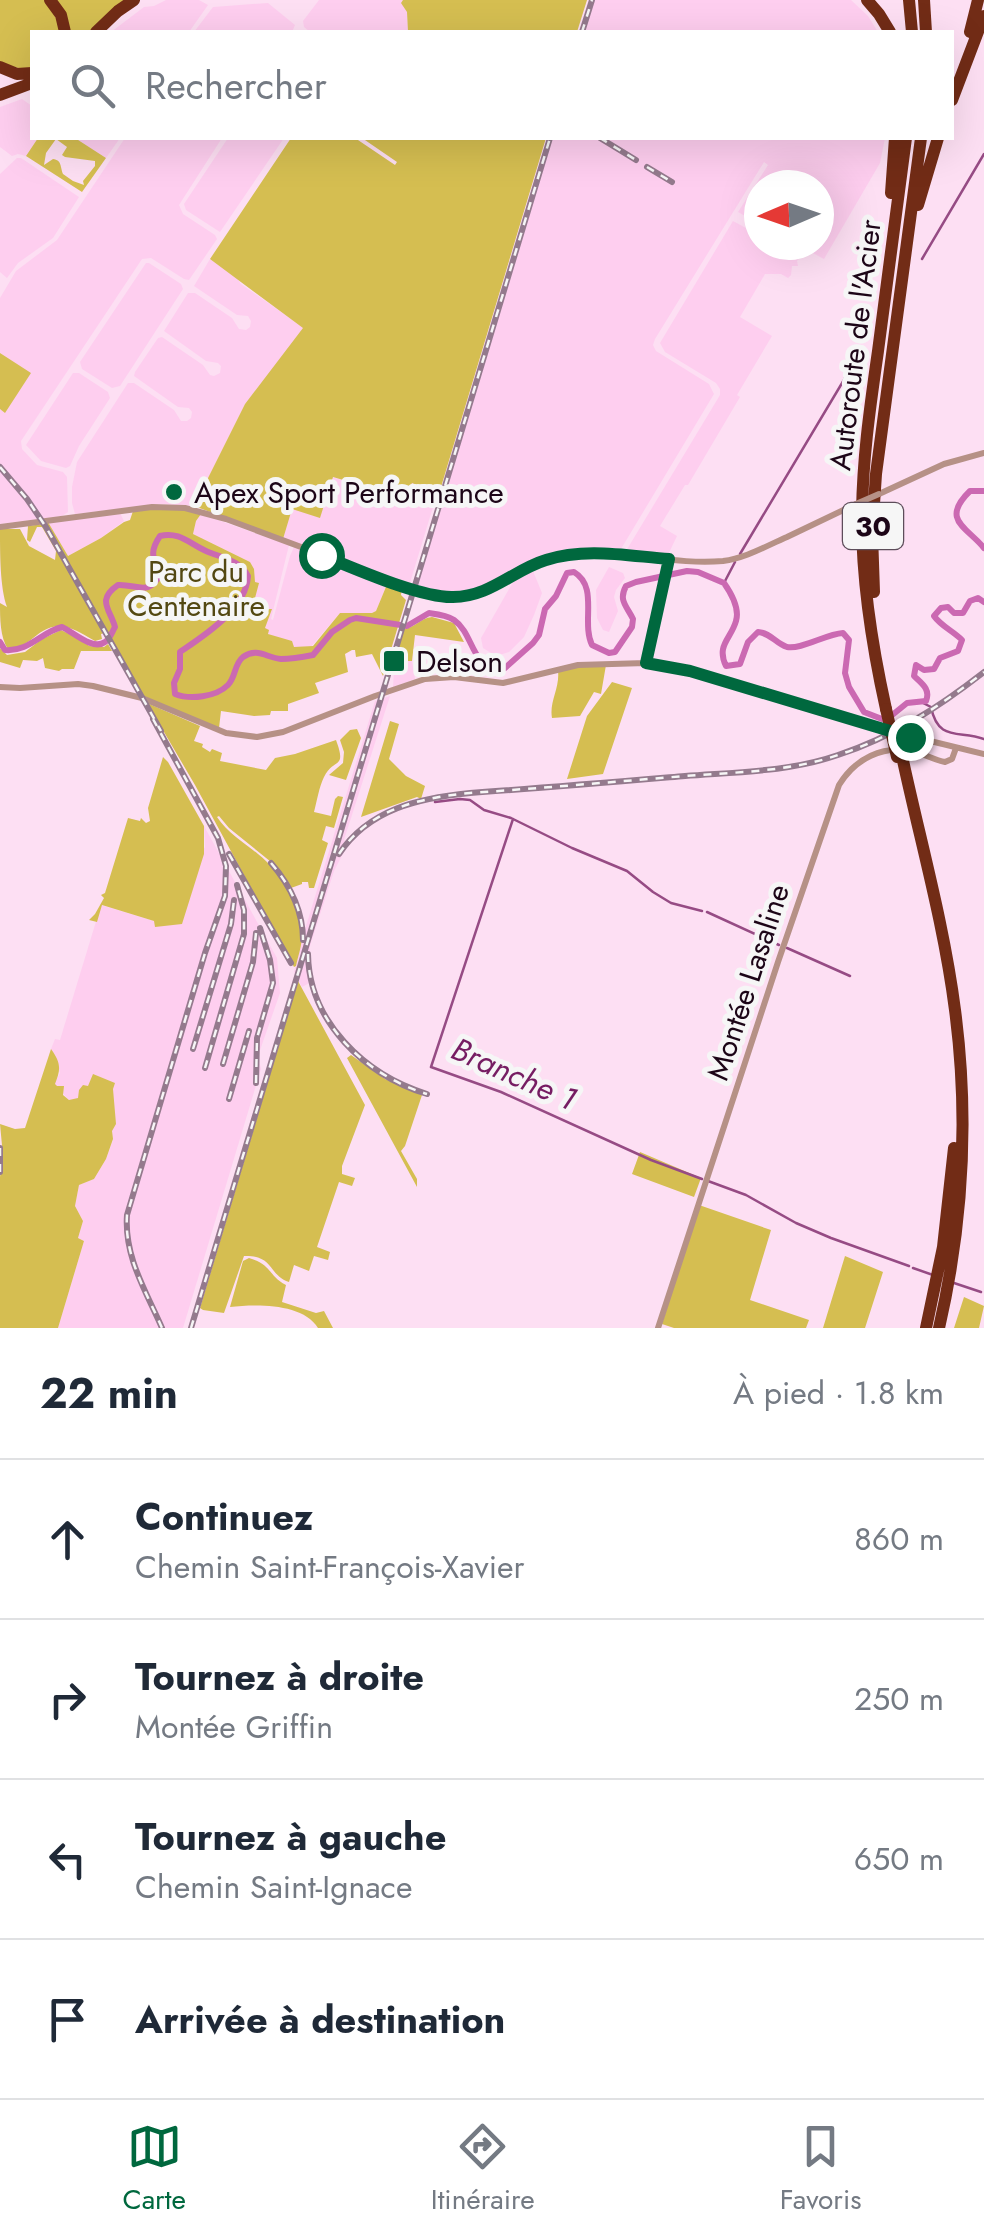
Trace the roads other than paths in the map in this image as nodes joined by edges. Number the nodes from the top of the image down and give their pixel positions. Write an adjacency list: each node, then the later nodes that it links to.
1 (50, 0): 8 (highway)
2 (134, 0): 9 (highway)
3 (867, 0): 10 (highway)
4 (910, 0): 11 (highway)
5 (924, 0): 12 (highway)
6 (978, 0): 15 (highway)
7 (984, 16): 15 (highway)
8 (65, 30)
9 (98, 30)
10 (889, 30)
11 (912, 30)
12 (926, 30)
13 (0, 67): 14 (highway)
14 (30, 74)
15 (959, 78): 17 (highway)
16 (30, 85): 18 (highway)
17 (954, 94)
18 (0, 95)
19 (895, 140): 24 (highway)
20 (906, 140): 24 (highway, Autoroute de l'Acier / 30)
21 (920, 140): 23 (highway, Autoroute de l'Acier / 30)
22 (937, 140): 23 (highway)
23 (906, 251): 30 (highway, Autoroute de l'Acier / 30)
24 (881, 325): 30 (highway, Autoroute de l'Acier / 30)
25 (984, 453): 27 (street, bridge)
26 (0, 527): 27 (street)
27 (669, 559): 28 (street)
28 (646, 663): 29 (street); 31 (street)
29 (0, 687)
30 (889, 708): 33 (highway, Autoroute de l'Acier / 30, bridge)
31 (956, 748): 32 (street); 34 (street, Montée Lasaline)
32 (984, 754)
33 (899, 756): 35 (highway, Autoroute de l'Acier / 30); 36 (highway, Autoroute de l'Acier / 30)
34 (658, 1328)
35 (926, 1328)
36 (939, 1328)

